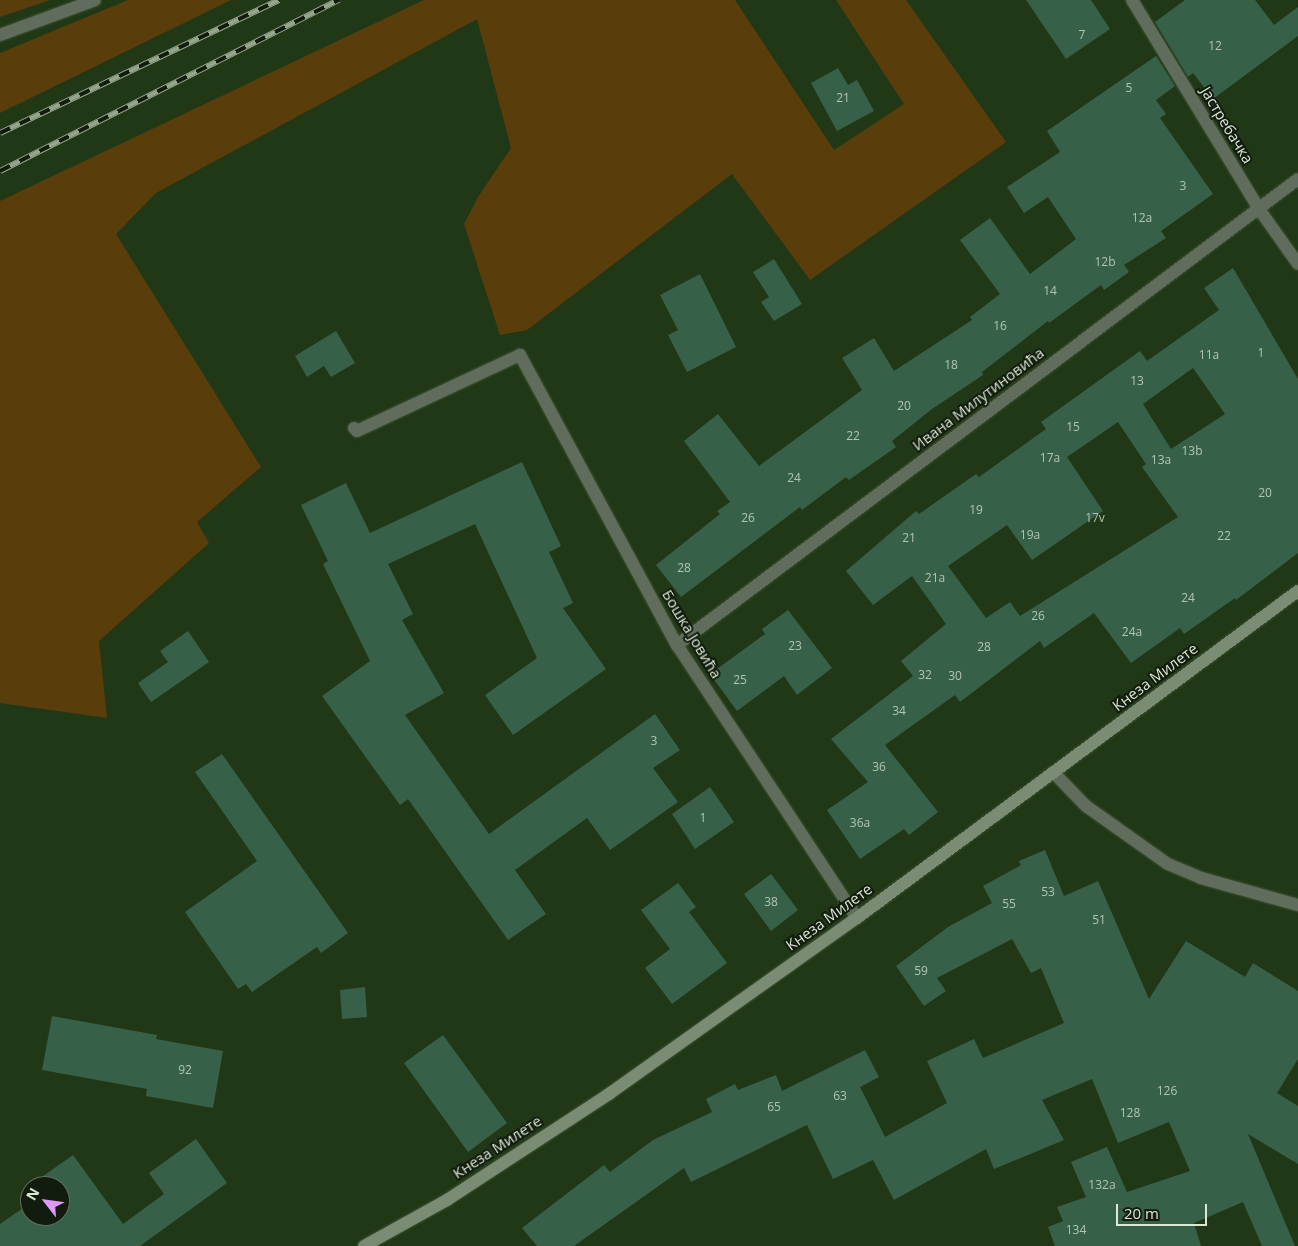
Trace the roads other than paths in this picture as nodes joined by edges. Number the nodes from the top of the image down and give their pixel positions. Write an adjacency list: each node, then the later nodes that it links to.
1 (96, 0): 3 (street)
2 (1132, 0): 5 (street, Јастребачка)
3 (0, 35)
4 (1298, 179): 5 (street, Ивана Милутиновића)
5 (1259, 209): 6 (street, Јастребачка); 9 (street, Ивана Милутиновића)
6 (1298, 264)
7 (354, 428): 9 (street, Бошка Јовића)
8 (1298, 591): 10 (main road, Кнеза Милете)
9 (677, 645): 12 (street, Бошка Јовића)
10 (1054, 772): 11 (street); 12 (main road, Кнеза Милете)
11 (1298, 905)
12 (857, 918): 13 (main road, Кнеза Милете)
13 (364, 1246)

